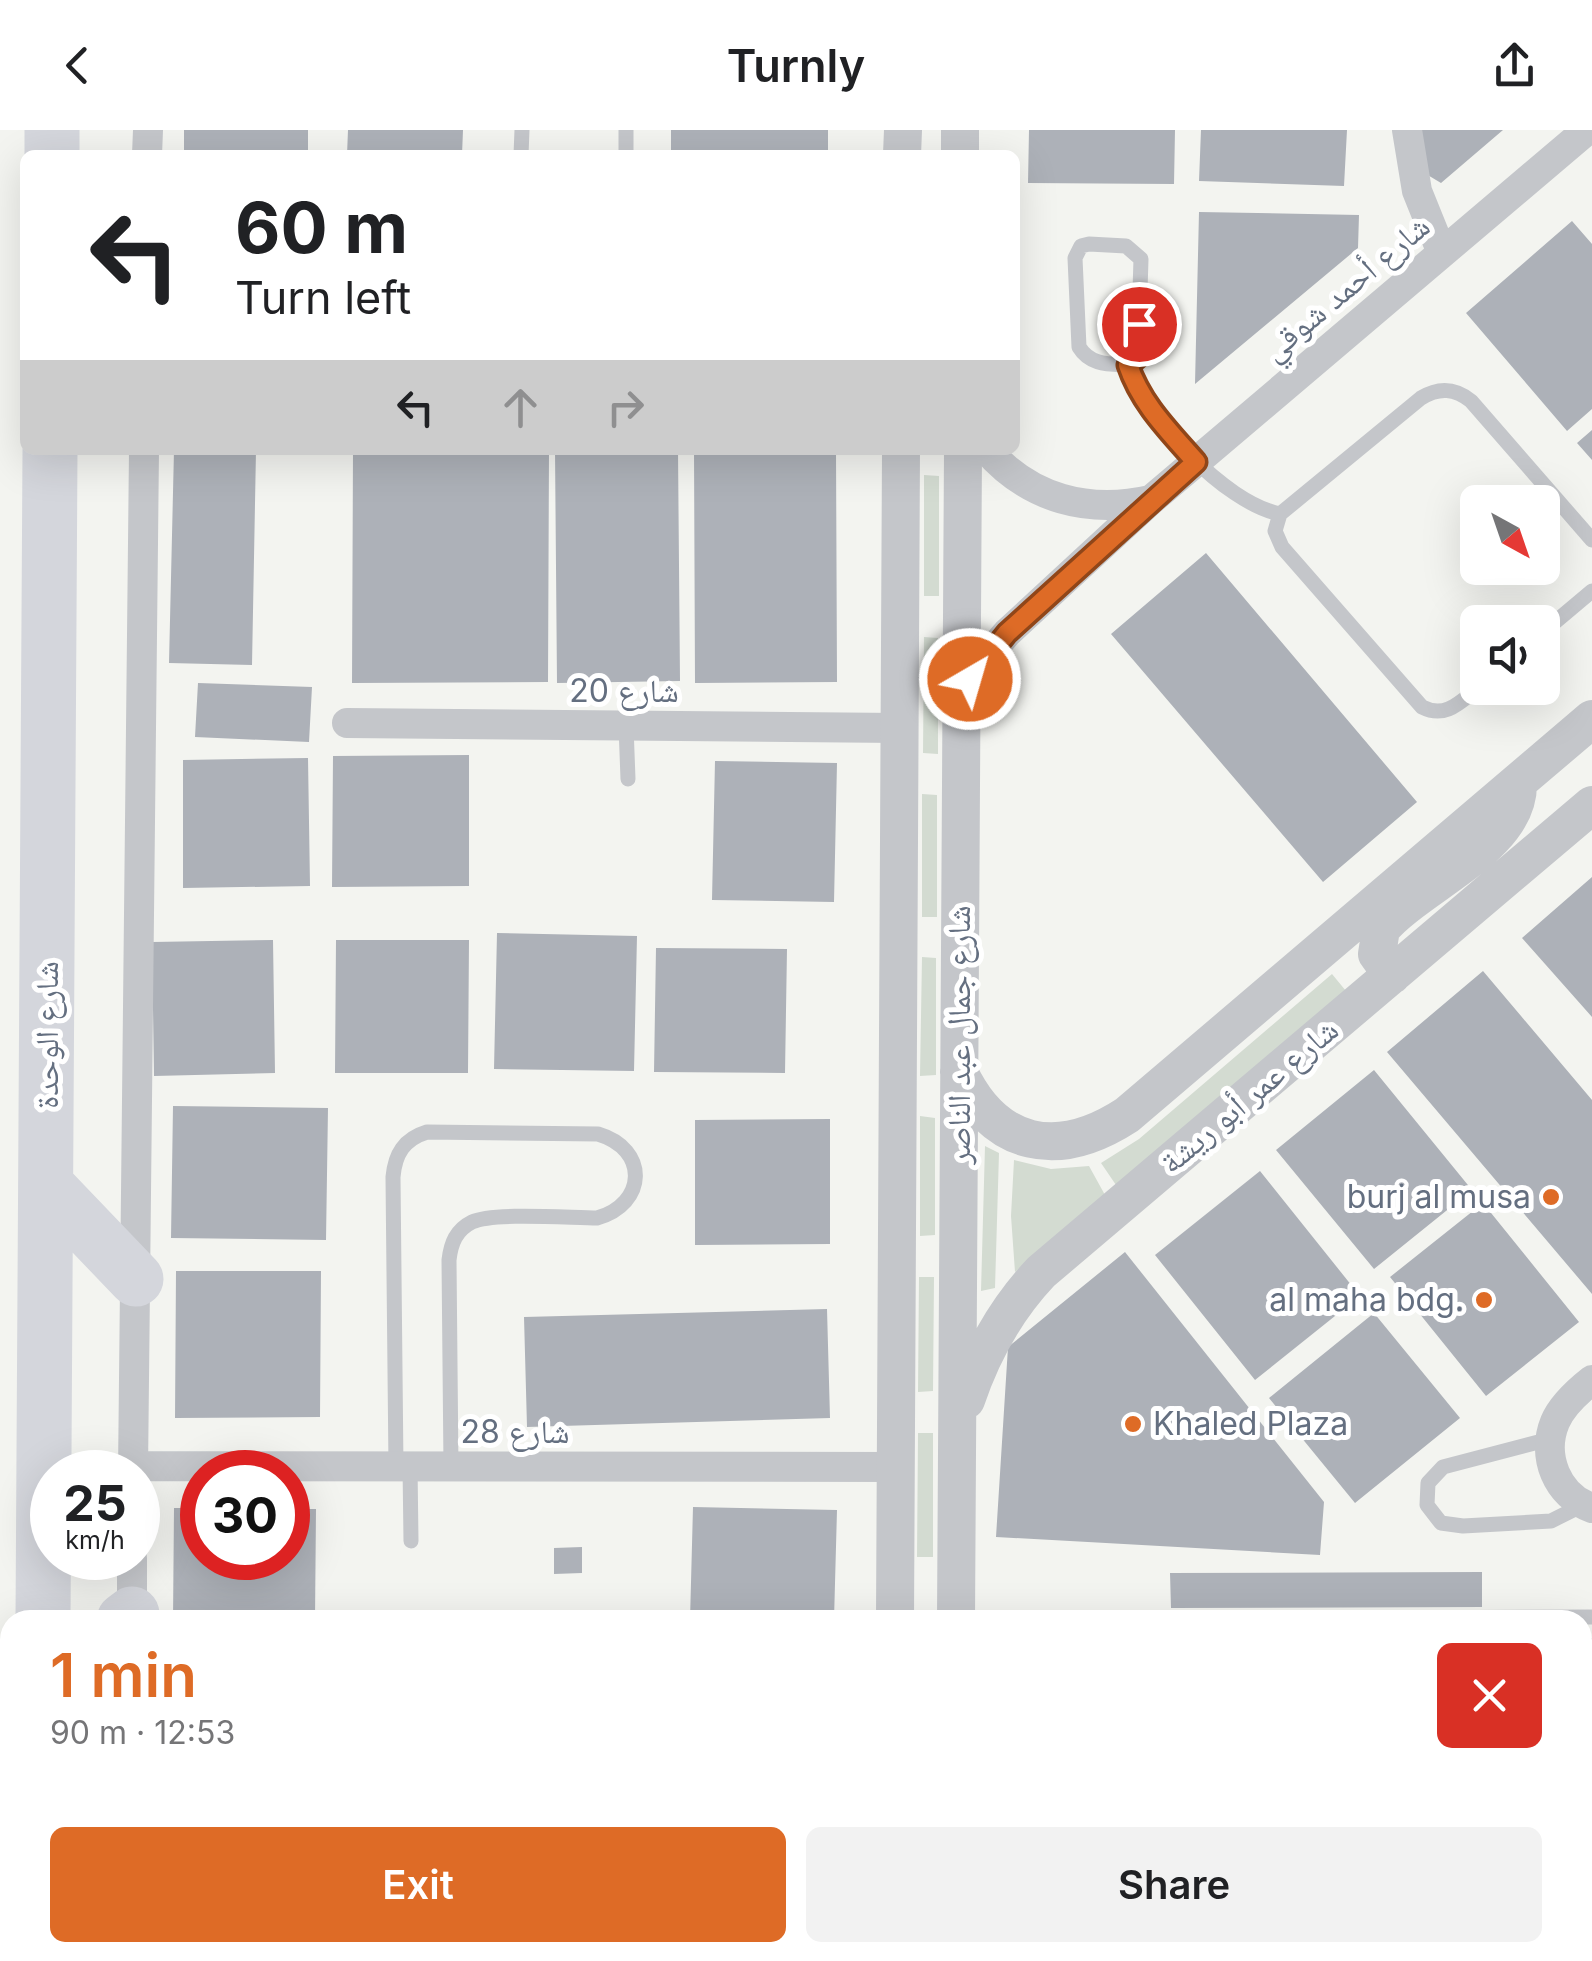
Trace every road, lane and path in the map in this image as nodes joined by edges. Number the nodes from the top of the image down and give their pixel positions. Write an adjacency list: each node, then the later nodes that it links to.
1 (1407, 130): 3 (street)
2 (1586, 130): 3 (street, شارع أحمد شوقي)
3 (1442, 252): 10 (street, شارع أحمد شوقي)
4 (1128, 365): 4 (lane); 10 (lane)
5 (50, 455): 27 (highway, شارع الوحدة)
6 (144, 455): 28 (street)
7 (901, 455): 21 (street, شارع جمال عبد الناصر)
8 (963, 455): 16 (street, شارع جمال عبد الناصر)
9 (993, 455): 11 (street)
10 (1196, 462): 11 (street, شارع أحمد شوقي); 12 (lane)
11 (1150, 500): 16 (street, شارع أحمد شوقي)
12 (1280, 514): 13 (lane); 17 (lane)
13 (1592, 540)
14 (1592, 591): 15 (lane)
15 (1560, 618)
16 (960, 696): 26 (street, شارع جمال عبد الناصر)
17 (1460, 702)
18 (1592, 719): 23 (street, شارع عمر أبو ريشة)
19 (347, 723): 20 (street, شارع 20)
20 (626, 726): 21 (street, شارع 20); 22 (lane)
21 (900, 728): 35 (street, شارع جمال عبد الناصر)
22 (628, 778)
23 (1518, 782): 25 (street); 26 (street, شارع عمر أبو ريشة)
24 (1592, 805): 25 (street, شارع عمر أبو ريشة)
25 (1392, 975): 30 (street, شارع عمر أبو ريشة)
26 (959, 1072): 30 (street, شارع جمال عبد الناصر)
27 (46, 1186): 28 (highway); 40 (highway, شارع الوحدة)
28 (136, 1279): 32 (street)
29 (1586, 1384): 31 (street)
30 (957, 1426): 43 (street, شارع جمال عبد الناصر)
31 (1550, 1439): 37 (street); 37 (lane)
32 (133, 1450)
33 (403, 1466): 34 (street, شارع 28); 34 (lane); 36 (street, شارع 28); 38 (lane)
34 (451, 1466): 35 (street, شارع 28)
35 (896, 1468): 42 (street, شارع جمال عبد الناصر)
36 (160, 1469)
37 (1587, 1507)
38 (411, 1541)
39 (131, 1580): 41 (street)
40 (43, 1610)
41 (129, 1610)
42 (895, 1610)
43 (956, 1610)

